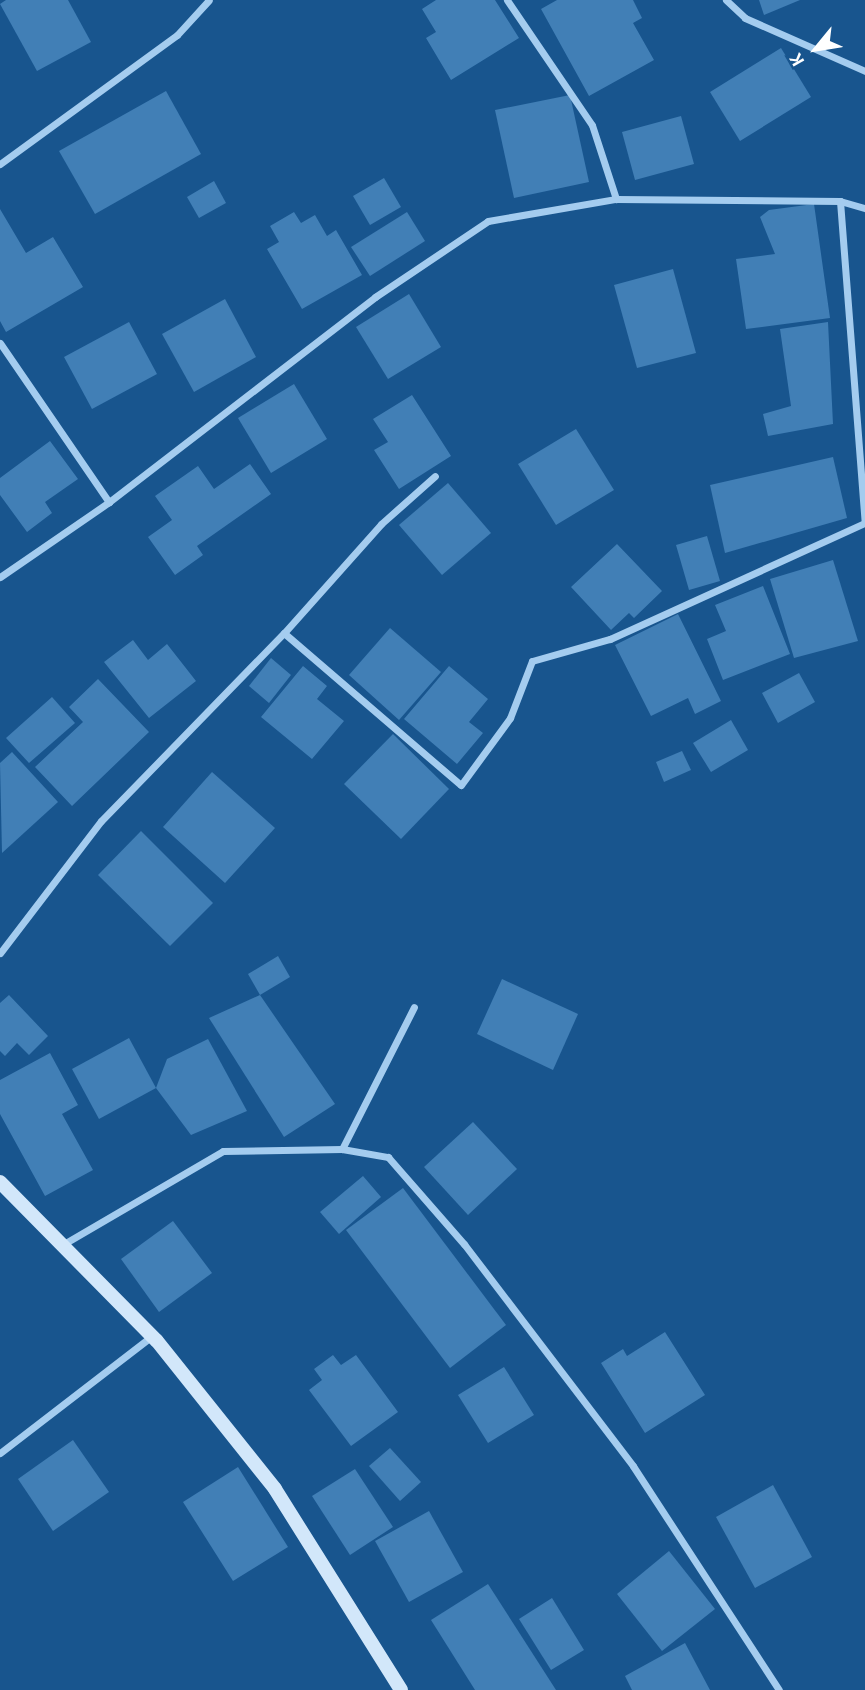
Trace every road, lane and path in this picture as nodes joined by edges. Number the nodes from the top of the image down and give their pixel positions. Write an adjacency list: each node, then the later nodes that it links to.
1 (209, 0): 5 (street)
2 (507, 0): 6 (street)
3 (726, 0): 4 (street)
4 (865, 71)
5 (0, 164)
6 (615, 199): 7 (street); 11 (street)
7 (840, 201): 8 (street); 12 (street)
8 (865, 208)
9 (0, 343): 11 (street)
10 (435, 476): 14 (street)
11 (109, 502): 13 (street)
12 (865, 523): 14 (street)
13 (0, 577)
14 (284, 633): 15 (street)
15 (0, 953)
16 (414, 1007): 17 (street)
17 (342, 1149): 19 (street); 23 (street)
18 (0, 1182): 19 (main road)
19 (62, 1245): 20 (main road)
20 (152, 1336): 21 (street); 22 (main road)
21 (0, 1453)
22 (401, 1690)
23 (779, 1690)

